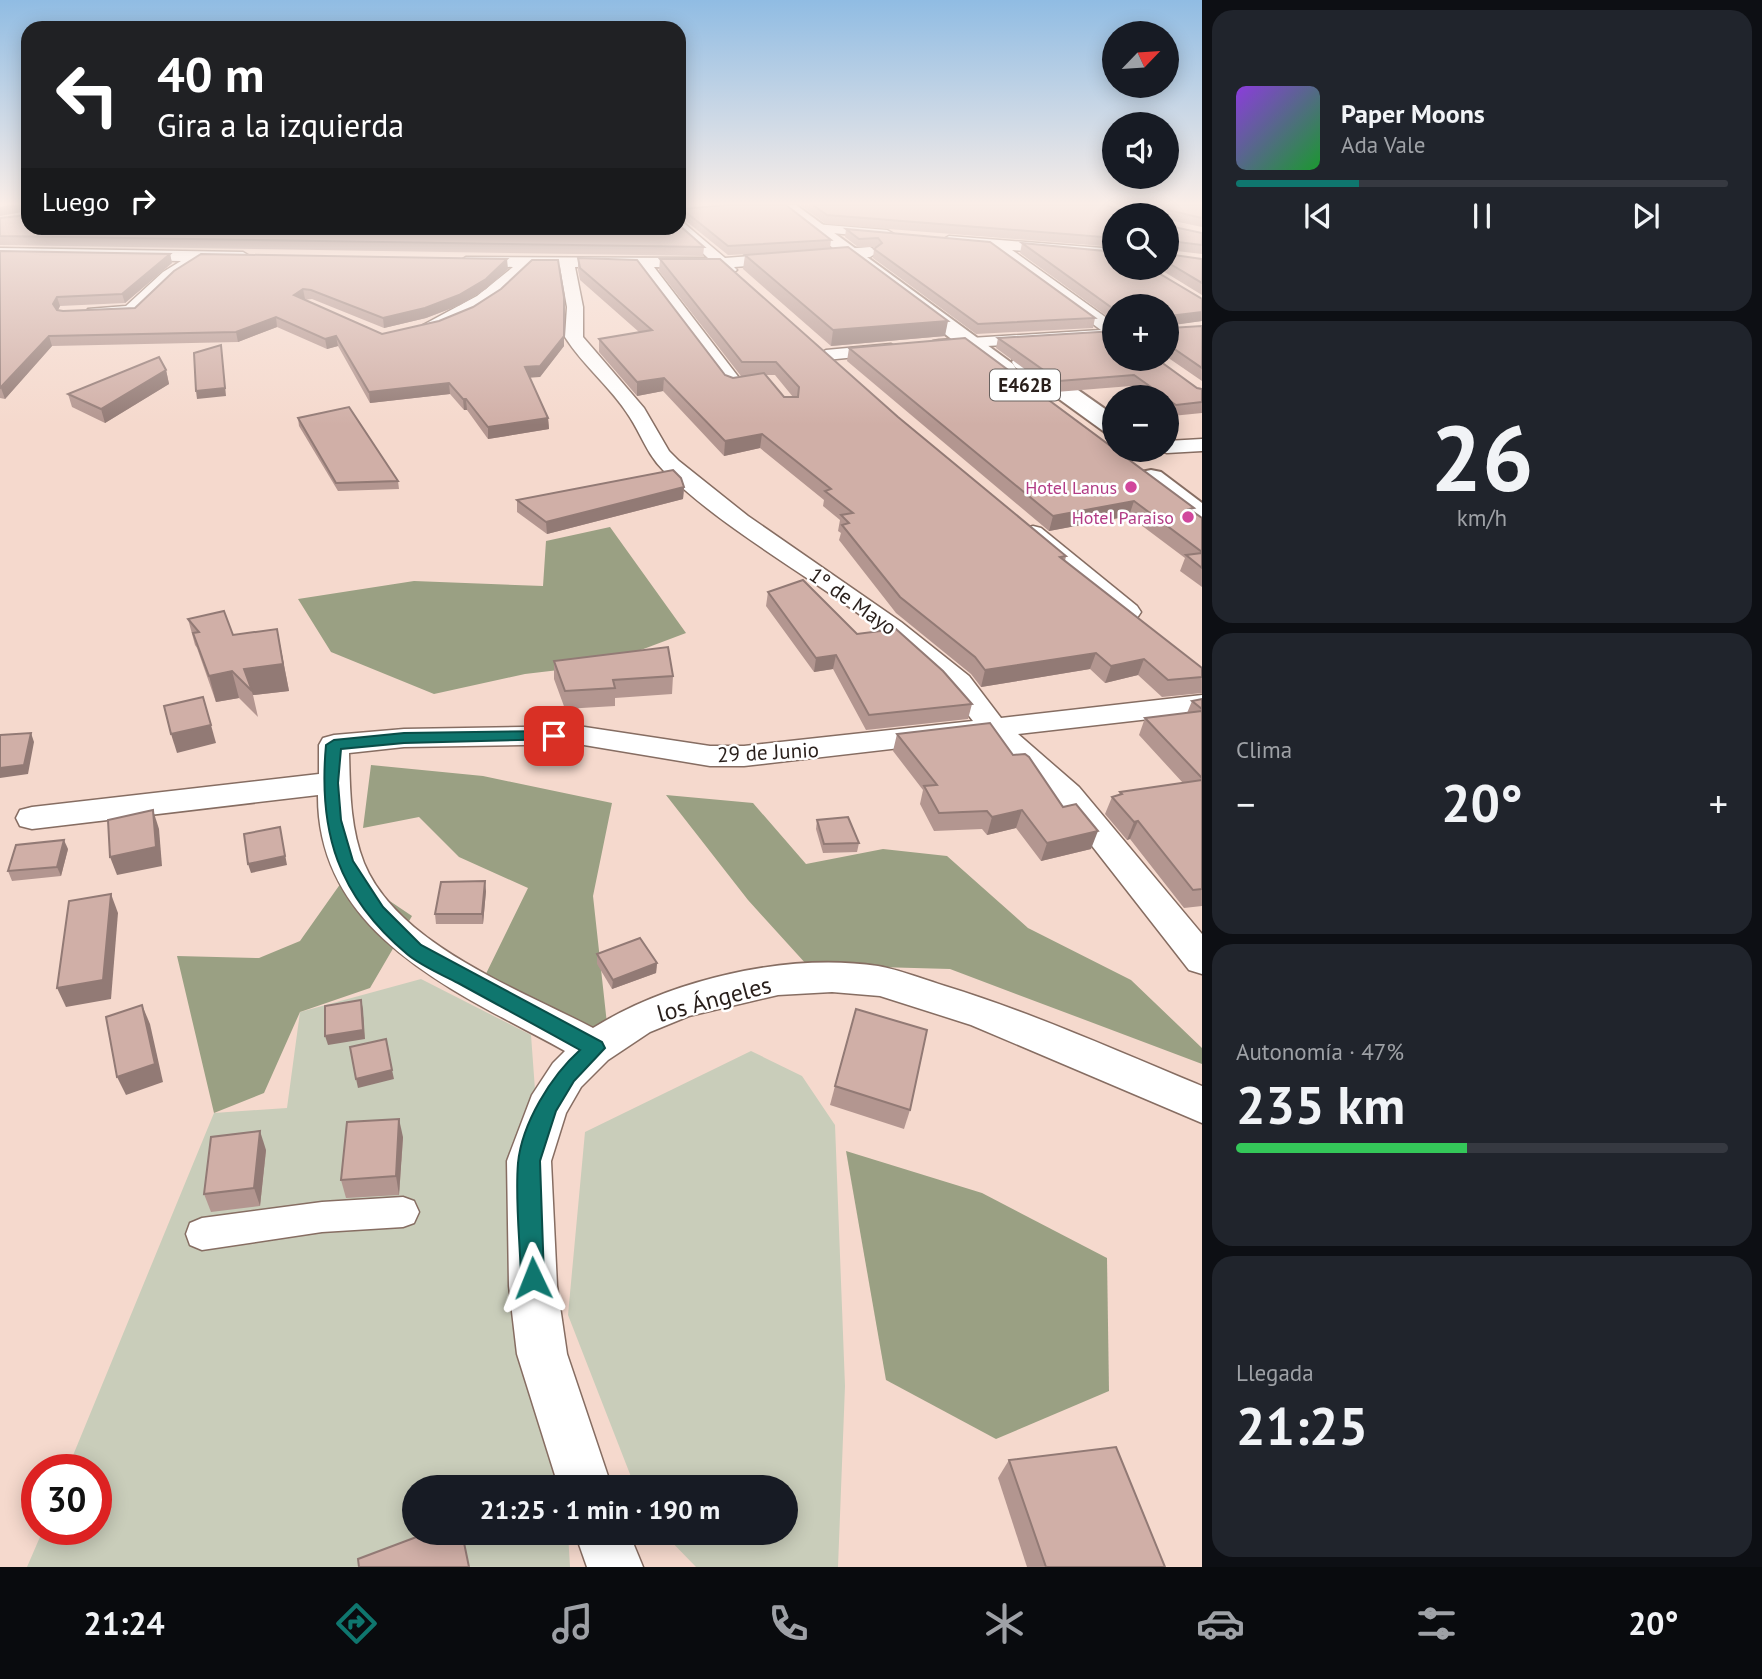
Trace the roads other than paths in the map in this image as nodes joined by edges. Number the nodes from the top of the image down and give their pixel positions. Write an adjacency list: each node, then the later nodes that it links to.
1 (166, 278): 10 (street)
2 (510, 278): 12 (street)
3 (570, 278): 33 (street, 1º de Mayo)
4 (654, 278): 19 (street)
5 (740, 278): 9 (street)
6 (890, 278): 16 (main road, E462B)
7 (898, 278): 15 (main road, E462B)
8 (1040, 278): 11 (street)
9 (743, 281)
10 (79, 313)
11 (1102, 324)
12 (411, 331)
13 (1102, 334): 15 (street)
14 (805, 336): 17 (street)
15 (993, 340): 16 (street); 20 (main road, E462B)
16 (968, 342): 17 (street); 21 (main road, E462B)
17 (826, 355): 18 (street)
18 (846, 374)
19 (739, 383)
20 (1102, 429)
21 (1102, 431)
22 (1202, 434): 23 (street)
23 (1179, 435)
24 (1202, 445): 25 (street)
25 (1179, 446)
26 (1144, 462): 29 (main road)
27 (1148, 462): 28 (main road)
28 (1202, 491)
29 (1202, 516)
30 (1021, 523): 31 (street)
31 (1149, 629)
32 (1202, 704): 33 (street, 29 de Junio)
33 (993, 728): 34 (street, 29 de Junio); 36 (street, 1º de Mayo)
34 (330, 783): 35 (street); 37 (street)
35 (32, 818)
36 (1202, 960)
37 (594, 1048): 38 (street, los Ángeles); 41 (street, los Ángeles)
38 (1202, 1105)
39 (403, 1212): 40 (street)
40 (202, 1234)
41 (582, 1475)
42 (607, 1545): 43 (street)
43 (615, 1567)

